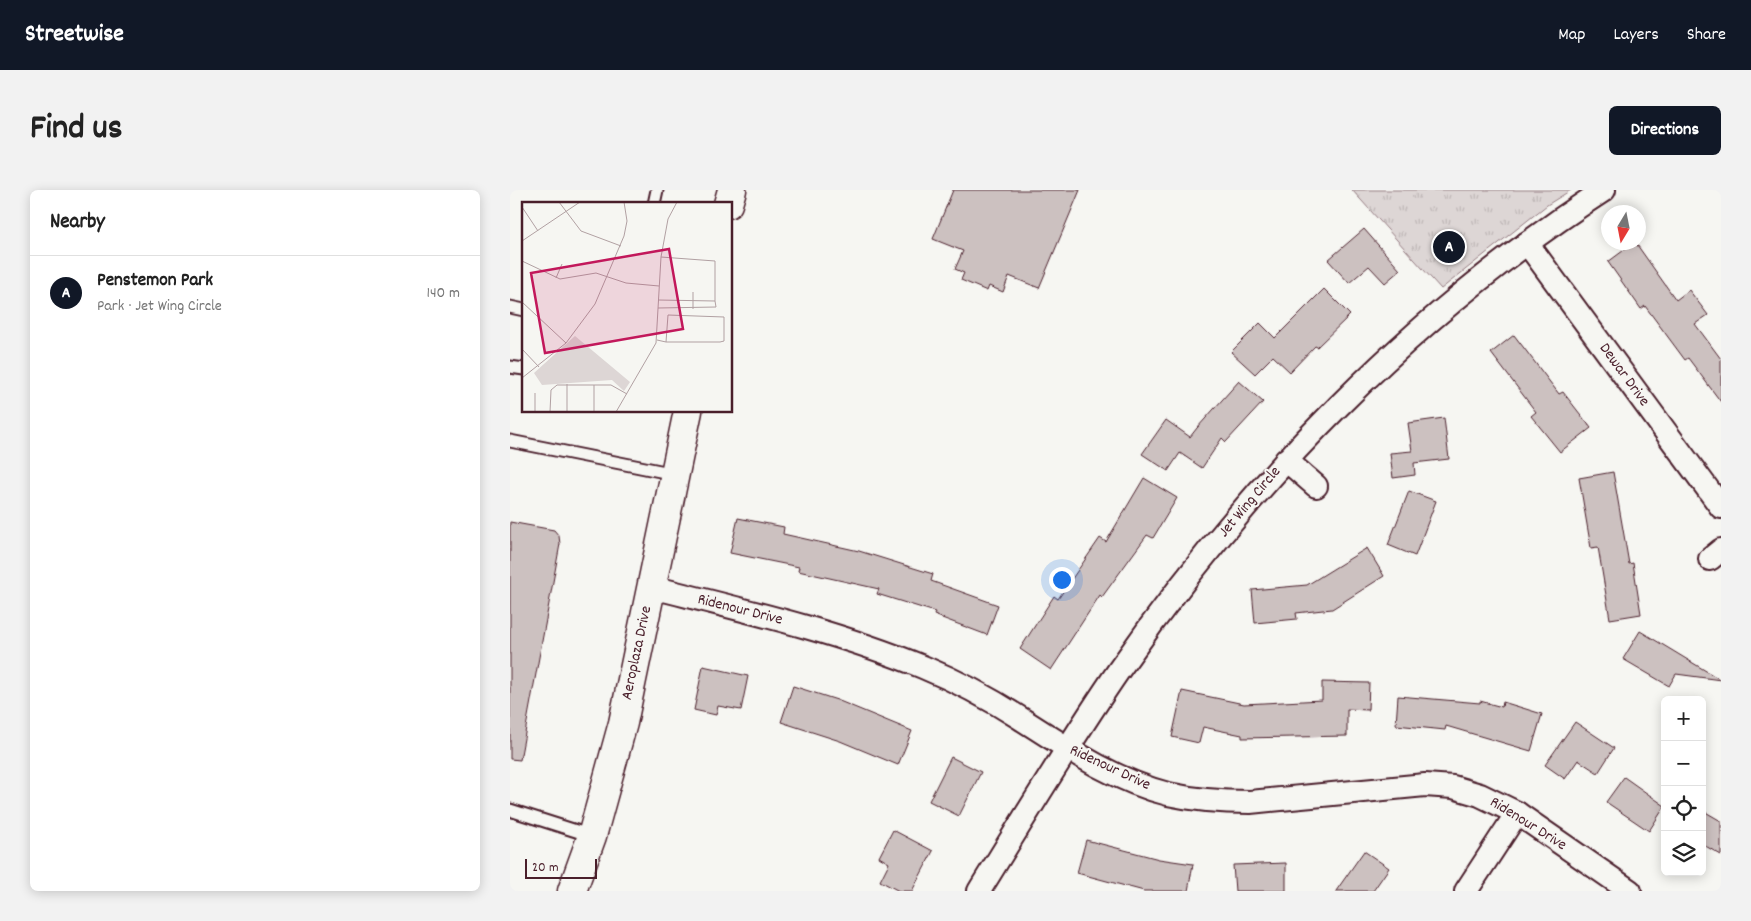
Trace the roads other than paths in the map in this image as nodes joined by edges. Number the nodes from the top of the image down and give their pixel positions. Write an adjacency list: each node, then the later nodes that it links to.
1 (1604, 190): 2 (street, Jet Wing Circle)
2 (1527, 243): 5 (street, Jet Wing Circle); 8 (street, Dewar Drive)
3 (688, 412): 6 (street, Aeroplaza Drive)
4 (510, 441): 6 (lane)
5 (1286, 460): 7 (street); 10 (street, Jet Wing Circle)
6 (675, 474): 9 (street, Aeroplaza Drive)
7 (1316, 486)
8 (1721, 507)
9 (652, 587): 10 (street, Ridenour Drive); 13 (street, Aeroplaza Drive)
10 (1068, 749): 12 (street, Ridenour Drive); 15 (street, Jet Wing Circle)
11 (510, 810): 13 (lane)
12 (1516, 813): 16 (street); 17 (street, Ridenour Drive)
13 (592, 836): 14 (street, Aeroplaza Drive)
14 (572, 891)
15 (979, 891)
16 (1466, 891)
17 (1630, 891)

